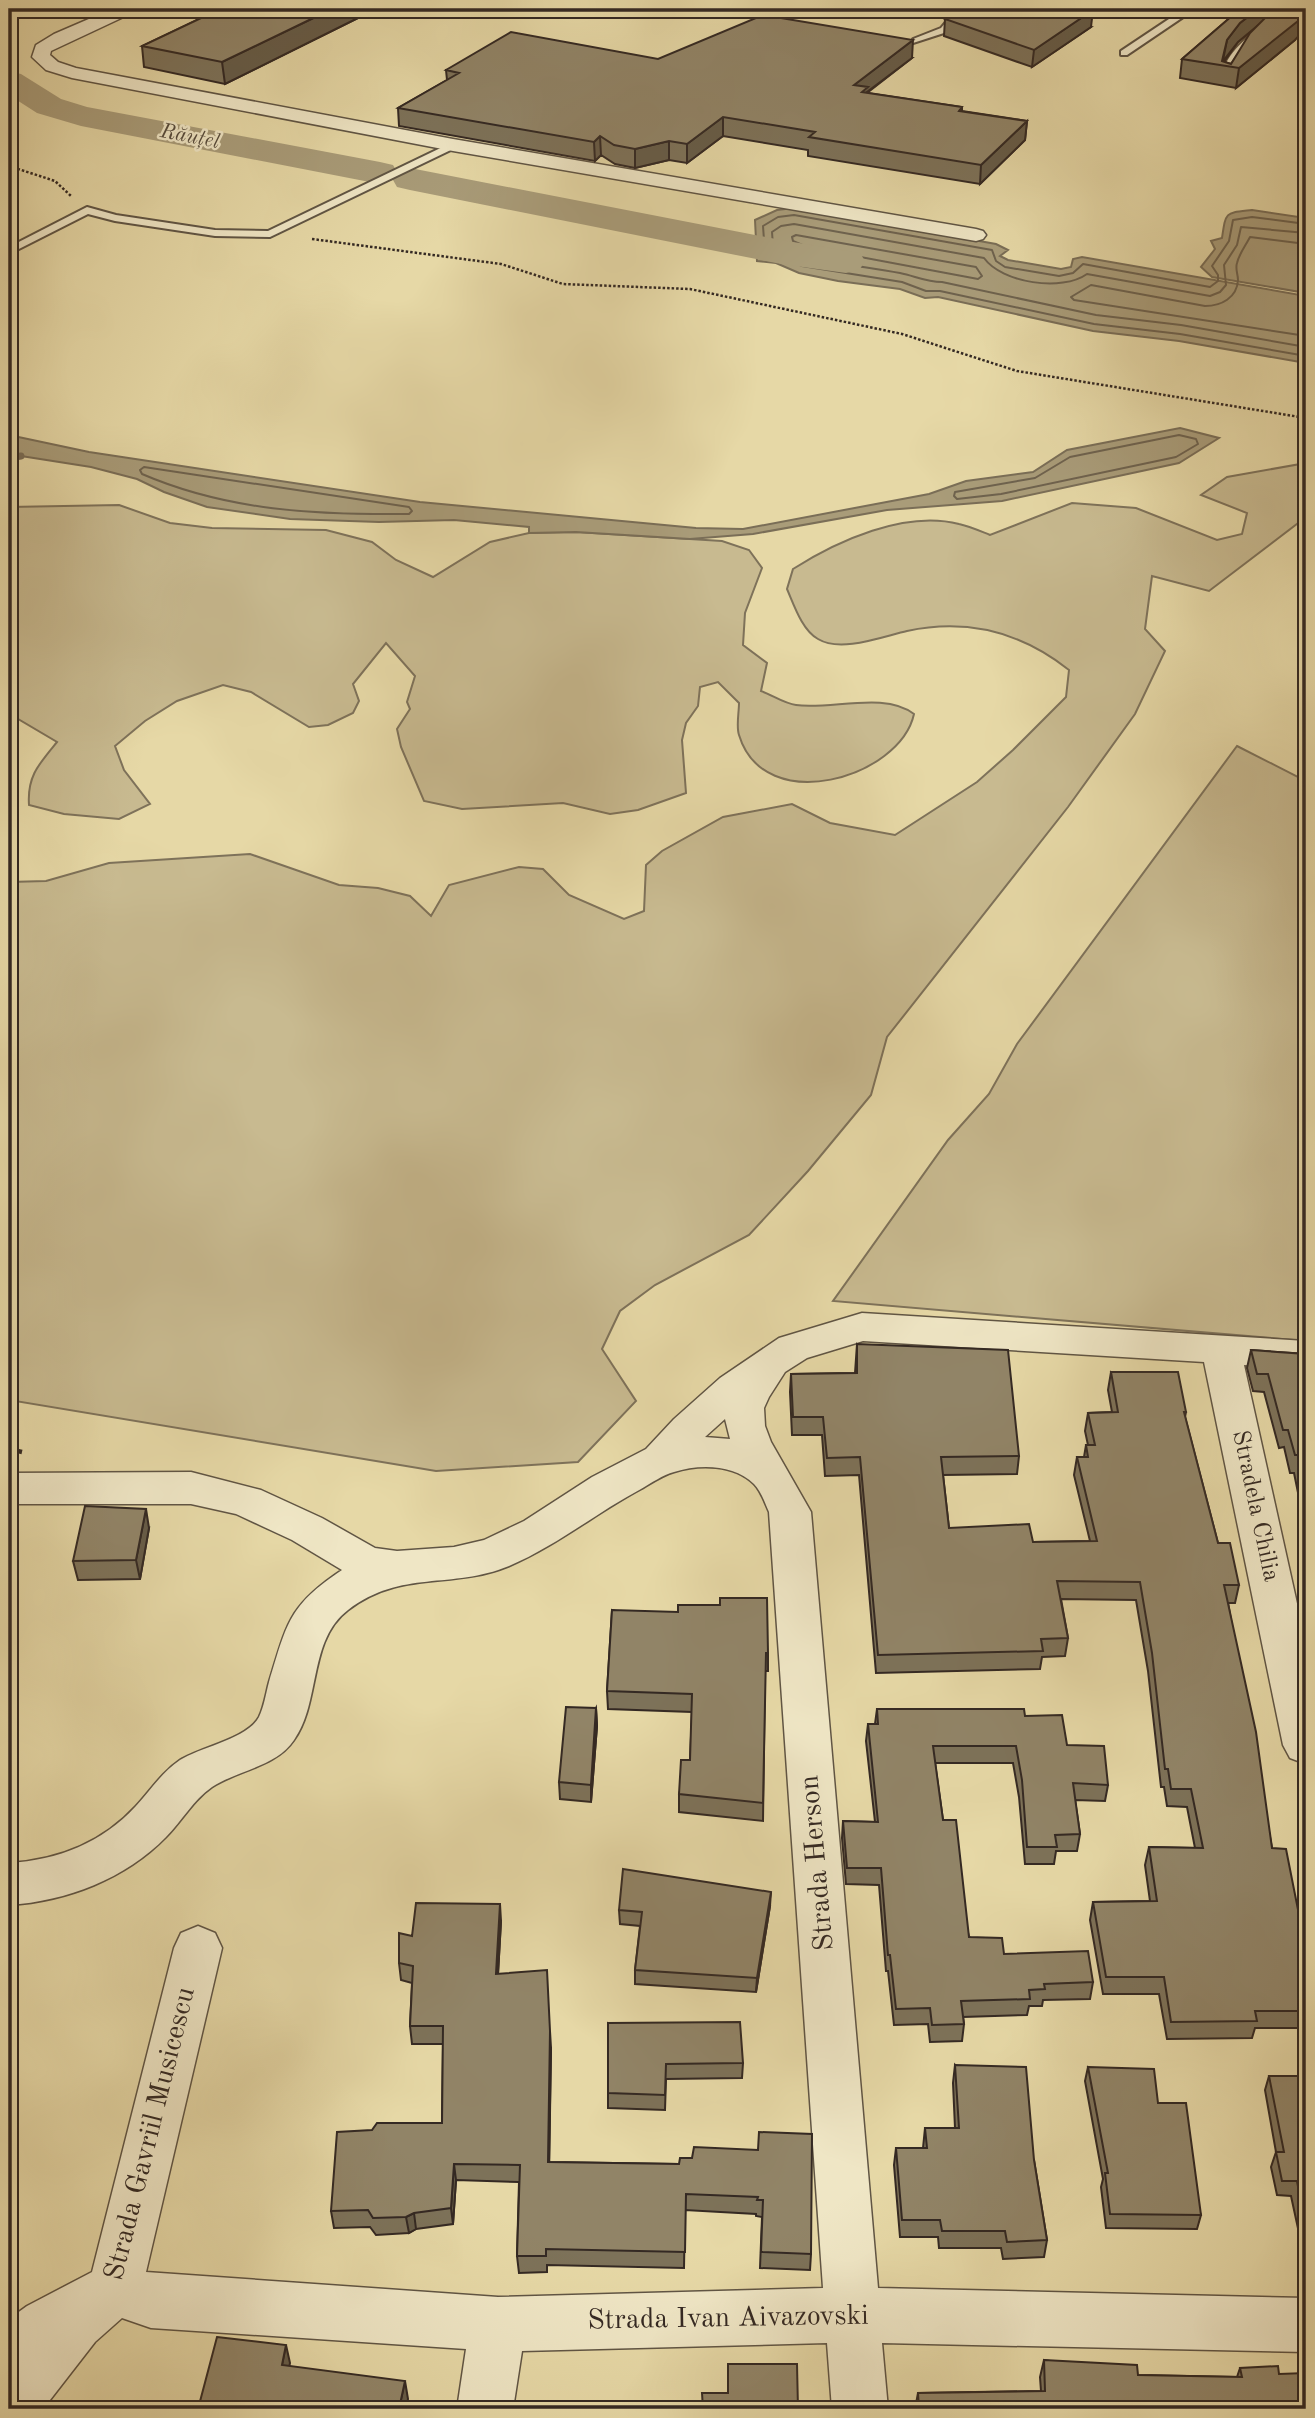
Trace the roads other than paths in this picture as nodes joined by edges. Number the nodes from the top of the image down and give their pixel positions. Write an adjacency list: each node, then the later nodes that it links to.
1 (127, 9): 10 (street)
2 (953, 9): 7 (lane)
3 (1190, 9): 8 (lane)
4 (1246, 9): 5 (lane)
5 (1282, 14): 6 (lane); 9 (lane)
6 (1306, 18)
7 (916, 41)
8 (1124, 53)
9 (1225, 79)
10 (453, 145): 11 (street); 12 (lane)
11 (976, 235)
12 (9, 251)
13 (793, 1348): 14 (street); 16 (street); 17 (street, Strada Herson)
14 (1221, 1348): 15 (street); 20 (street, Stradela Chilia)
15 (1306, 1355)
16 (660, 1460): 17 (street); 19 (street)
17 (770, 1474): 24 (street, Strada Herson)
18 (9, 1488): 19 (street)
19 (397, 1568): 21 (street)
20 (1306, 1745)
21 (9, 1884)
22 (198, 1948): 23 (street, Strada Gavriil Musicescu)
23 (133, 2295): 25 (street, Strada Ivan Aivazovski); 27 (street); 28 (street, Strada Gavriil Musicescu)
24 (854, 2315): 25 (street, Strada Ivan Aivazovski); 26 (street, Strada Ivan Aivazovski); 30 (street, Strada Herson)
25 (498, 2324): 29 (street)
26 (1306, 2325)
27 (9, 2353)
28 (9, 2407)
29 (485, 2409)
30 (860, 2409)

